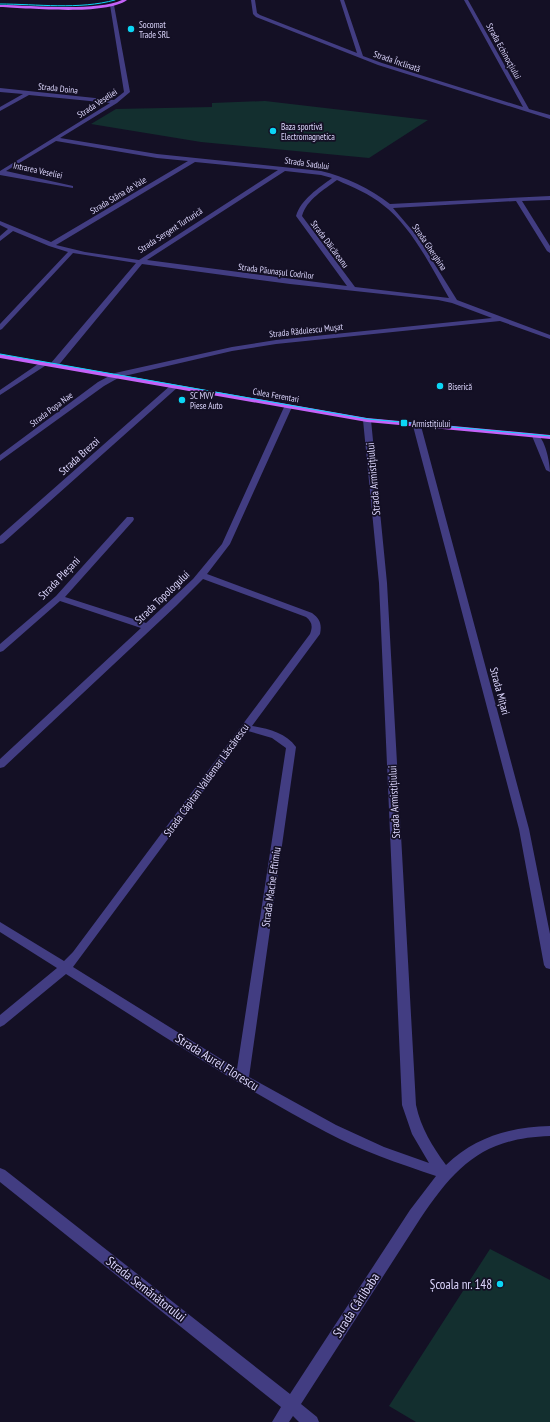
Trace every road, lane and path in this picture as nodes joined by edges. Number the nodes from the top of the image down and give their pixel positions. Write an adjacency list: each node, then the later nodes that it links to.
1 (110, 0): 6 (main road)
2 (125, 0): 6 (main road)
3 (253, 0): 8 (street, Strada Înclinată)
4 (342, 0): 8 (street)
5 (466, 0): 13 (street, Strada Echinocțiului)
6 (112, 5): 7 (main road); 11 (street, Strada Veseliei)
7 (0, 6)
8 (360, 57): 13 (street, Strada Înclinată)
9 (0, 90): 10 (street, Strada Doina)
10 (28, 93): 11 (street, Strada Doina); 12 (street)
11 (115, 102): 15 (street, Strada Veseliei)
12 (0, 109)
13 (528, 110): 14 (street, Strada Înclinată)
14 (550, 117)
15 (55, 139): 16 (street, Strada Sadului); 18 (street, Strada Veseliei)
16 (194, 160): 17 (street, Strada Sadului); 27 (street, Strada Stâna de Vale)
17 (284, 169): 19 (street, Strada Sadului); 30 (street, Strada Sergent Turturică)
18 (0, 172): 20 (street, Intrarea Veseliei)
19 (337, 177): 23 (street, Strada Sadului); 31 (street, Strada Dăicăreanu)
20 (71, 187)
21 (550, 198): 22 (street)
22 (518, 200): 23 (street); 28 (street)
23 (388, 206): 32 (street, Strada Gherghina)
24 (0, 223): 25 (street, Strada Păunașul Codrilor)
25 (12, 229): 26 (street); 27 (street, Strada Păunașul Codrilor)
26 (0, 239)
27 (51, 245): 29 (street, Strada Păunașul Codrilor)
28 (550, 251)
29 (71, 252): 30 (street, Strada Păunașul Codrilor); 34 (street)
30 (140, 262): 31 (street, Strada Păunașul Codrilor); 38 (street, Strada Sergent Turturică)
31 (352, 288): 32 (street, Strada Păunașul Codrilor)
32 (454, 301): 33 (street, Strada Păunașul Codrilor)
33 (501, 319): 35 (street, Strada Păunașul Codrilor); 39 (street, Strada Rădulescu Mușat)
34 (0, 328)
35 (550, 337)
36 (0, 356): 37 (main road, Calea Ferentari)
37 (44, 364): 38 (main road, Calea Ferentari); 41 (street)
38 (54, 365): 39 (main road, Calea Ferentari)
39 (115, 376): 40 (main road, Calea Ferentari); 47 (street, Strada Popa Nae)
40 (174, 387): 42 (main road, Calea Ferentari); 50 (street, Strada Brezoi)
41 (0, 393)
42 (288, 407): 43 (main road, Calea Ferentari); 51 (street, Strada Topologului)
43 (367, 420): 44 (main road, Calea Ferentari); 64 (street, Strada Armistițiului)
44 (417, 426): 45 (main road, Calea Ferentari); 58 (street, Strada Mițari)
45 (536, 436): 46 (main road, Calea Ferentari); 48 (street)
46 (550, 437)
47 (0, 459)
48 (550, 470)
49 (130, 519): 52 (street, Strada Pleșani)
50 (0, 542)
51 (202, 575): 53 (street, Strada Topologului); 55 (street, Strada Căpitan Valdemar Lăscărescu)
52 (59, 598): 53 (street); 54 (street, Strada Pleșani)
53 (148, 627): 56 (street, Strada Topologului)
54 (0, 649)
55 (245, 727): 59 (street, Strada Căpitan Valdemar Lăscărescu); 61 (street, Strada Mache Eftimiu)
56 (0, 765)
57 (0, 926): 59 (street, Strada Aurel Florescu)
58 (550, 965)
59 (66, 967): 60 (street, Strada Căpitan Valdemar Lăscărescu); 61 (street, Strada Aurel Florescu)
60 (0, 1022)
61 (242, 1079): 64 (street, Strada Aurel Florescu)
62 (550, 1132): 64 (street, Strada Cârlibaba)
63 (0, 1174): 65 (street, Strada Semănătorului)
64 (446, 1175): 65 (street, Strada Cârlibaba)
65 (292, 1405): 66 (street, Strada Cârlibaba); 67 (street, Strada Semănătorului)
66 (280, 1422)
67 (311, 1422)

